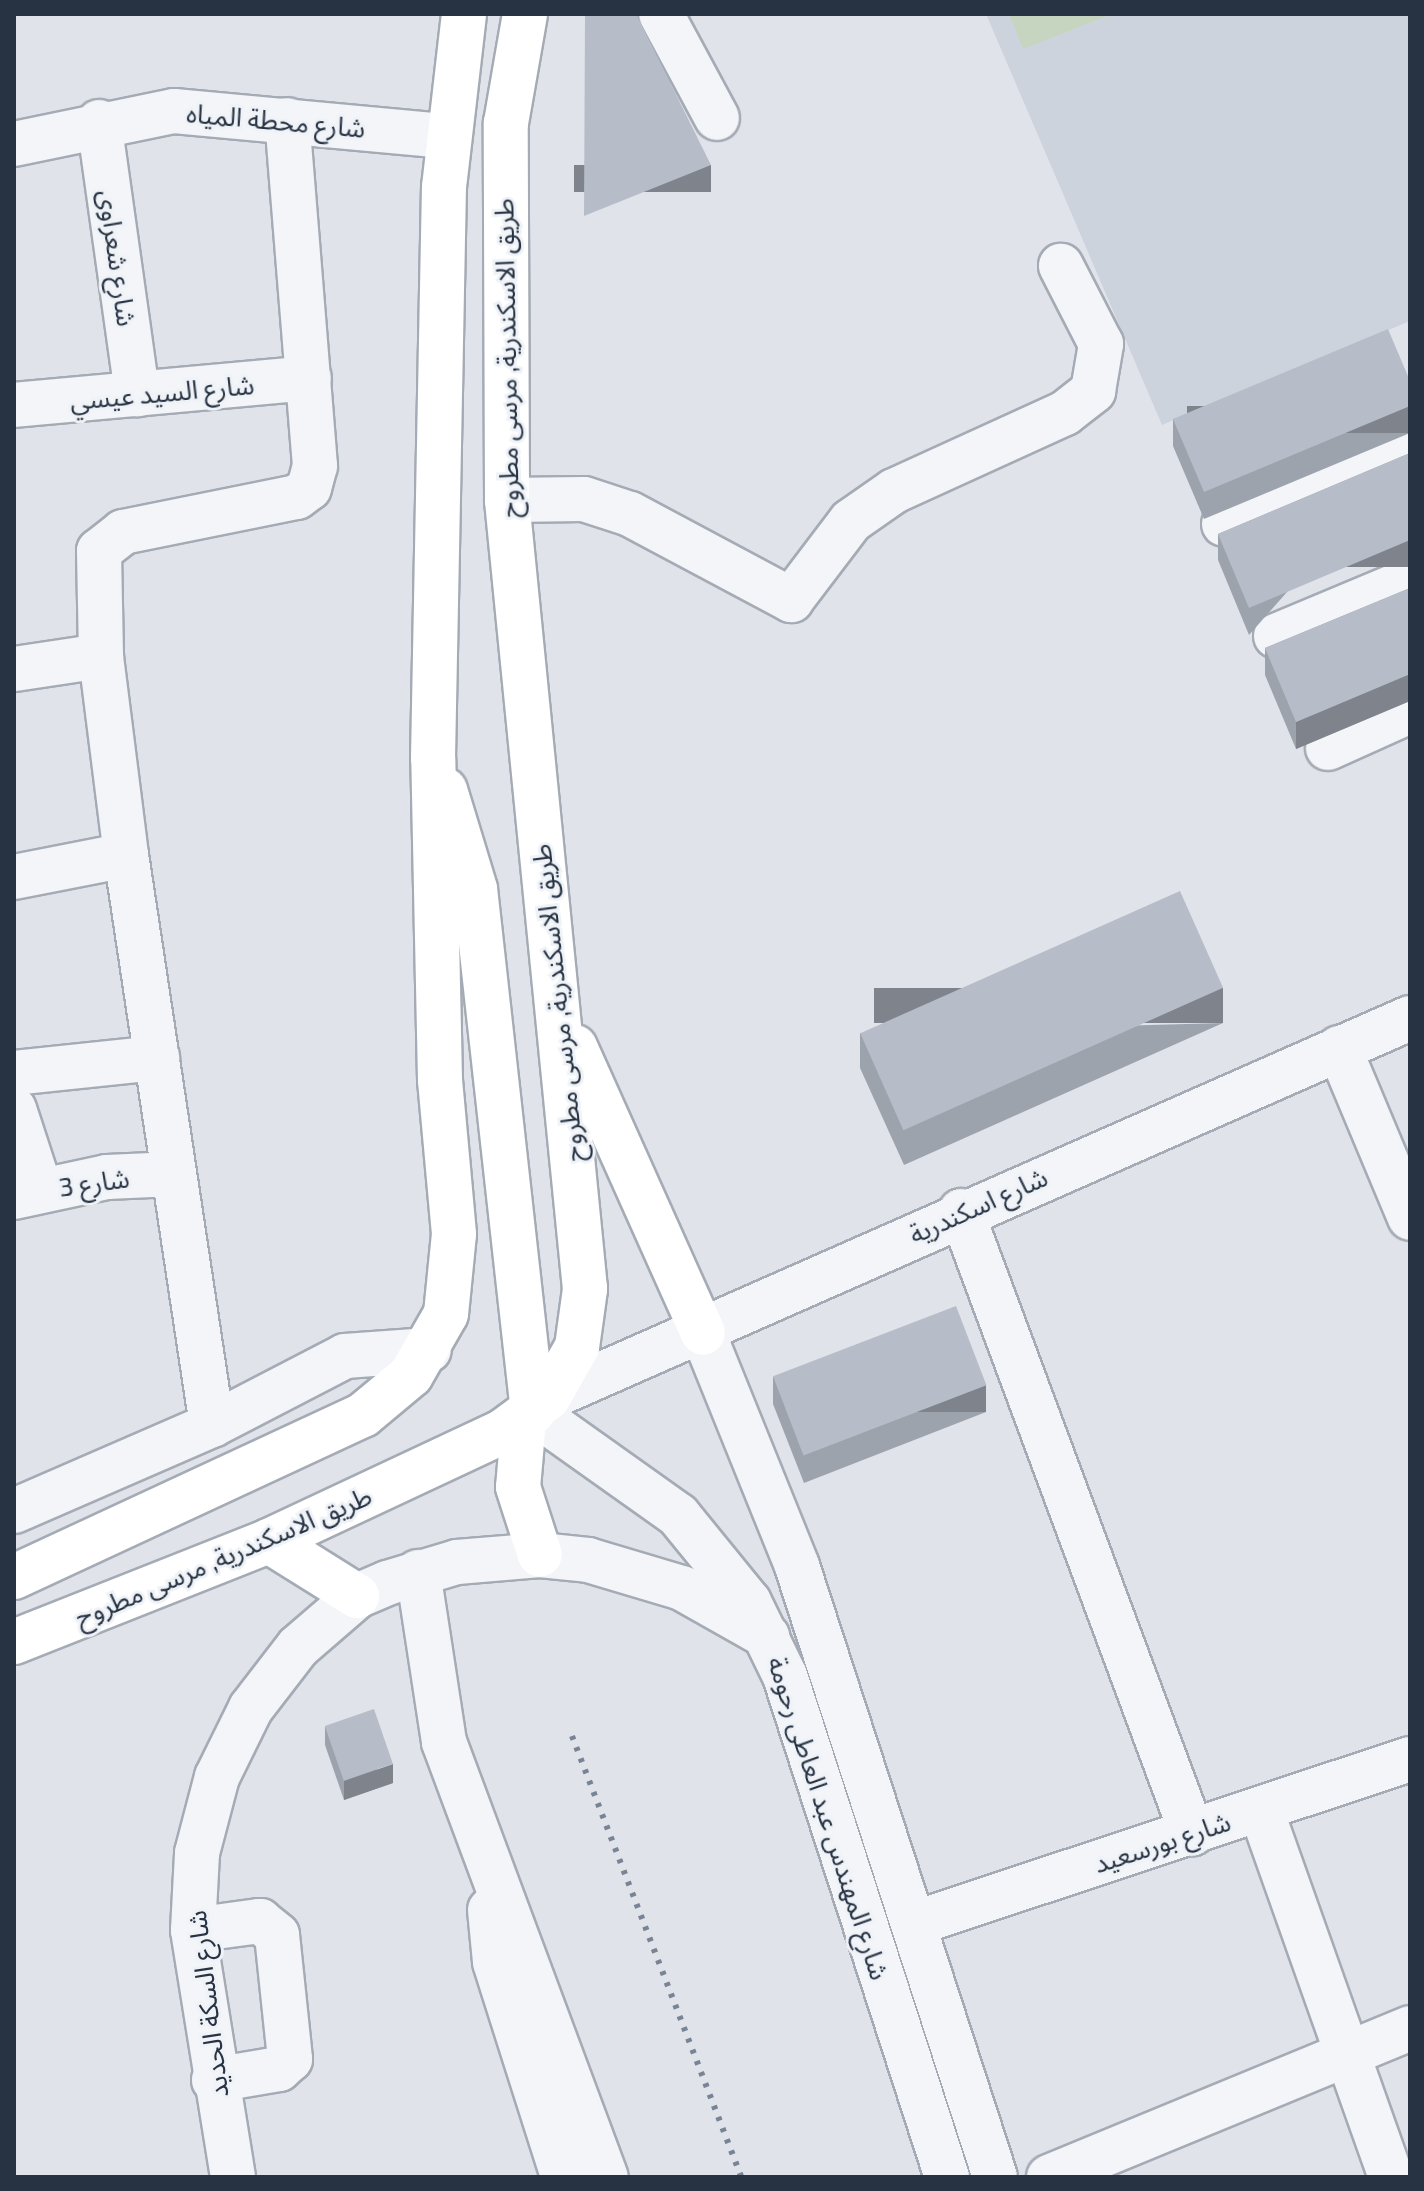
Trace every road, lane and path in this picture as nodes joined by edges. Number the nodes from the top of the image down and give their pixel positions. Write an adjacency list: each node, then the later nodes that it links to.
1 (464, 14): 7 (main road)
2 (525, 14): 14 (main road, طريق الاسكندرية, مرسى مطروح)
3 (661, 14): 4 (street)
4 (717, 118)
5 (287, 120): 6 (street, شارع محطة المياه); 7 (street, شارع محطة المياه); 10 (street)
6 (99, 122): 8 (street, شارع محطة المياه); 11 (street, شارع شعراوى)
7 (446, 136): 22 (main road)
8 (14, 144)
9 (1061, 266): 14 (street)
10 (309, 378): 11 (street, شارع السيد عيسي); 18 (street)
11 (137, 394): 12 (street, شارع السيد عيسي)
12 (14, 405)
13 (1410, 446): 15 (street)
14 (507, 500): 25 (main road, طريق الاسكندرية, مرسى مطروح)
15 (1224, 524)
16 (1410, 580): 17 (street)
17 (1276, 636)
18 (101, 656): 19 (street); 23 (street)
19 (14, 669)
20 (1410, 711): 21 (street)
21 (1328, 748)
22 (433, 758): 36 (main road); 37 (main road)
23 (126, 855): 24 (street); 28 (street)
24 (14, 877)
25 (561, 1018): 35 (main road); 37 (main road, طريق الاسكندرية, مرسى مطروح)
26 (1410, 1018): 27 (street, شارع اسكندرية)
27 (1339, 1048): 33 (street, شارع اسكندرية); 34 (street)
28 (157, 1058): 29 (street); 31 (street)
29 (14, 1073)
30 (14, 1109): 32 (street)
31 (174, 1174): 32 (street, شارع 3); 38 (street)
32 (27, 1193)
33 (961, 1211): 35 (street, شارع اسكندرية); 49 (street)
34 (1410, 1218)
35 (703, 1333): 37 (street, شارع اسكندرية); 51 (street, شارع المهندس عبد العاطى رحومة)
36 (429, 1350): 38 (street); 43 (main road)
37 (535, 1410): 40 (main road, طريق الاسكندرية, مرسى مطروح); 41 (main road); 45 (street, شارع المهندس عبد العاطى رحومة)
38 (212, 1425): 39 (street)
39 (14, 1511)
40 (269, 1541): 44 (main road); 46 (main road, طريق الاسكندرية, مرسى مطروح)
41 (540, 1555): 42 (street, شارع السكة الحديد); 45 (street, شارع السكة الحديد)
42 (418, 1572): 44 (street, شارع السكة الحديد); 50 (street)
43 (14, 1577)
44 (357, 1596): 52 (street, شارع السكة الحديد)
45 (767, 1636): 59 (street, شارع المهندس عبد العاطى رحومة)
46 (14, 1642)
47 (1410, 1759): 48 (street, شارع بورسعيد)
48 (1261, 1810): 49 (street, شارع بورسعيد); 54 (street)
49 (1192, 1833): 51 (street, شارع بورسعيد)
50 (484, 1843): 57 (street); 58 (street)
51 (913, 1924): 60 (street, شارع المهندس عبد العاطى رحومة)
52 (193, 1930): 55 (street, شارع السكة الحديد); 55 (street)
53 (1410, 2028): 54 (street)
54 (1345, 2055): 61 (street); 62 (street)
55 (214, 2080): 56 (street, شارع السكة الحديد)
56 (233, 2177)
57 (563, 2177)
58 (606, 2177)
59 (947, 2177)
60 (995, 2177)
61 (1049, 2177)
62 (1391, 2177)

